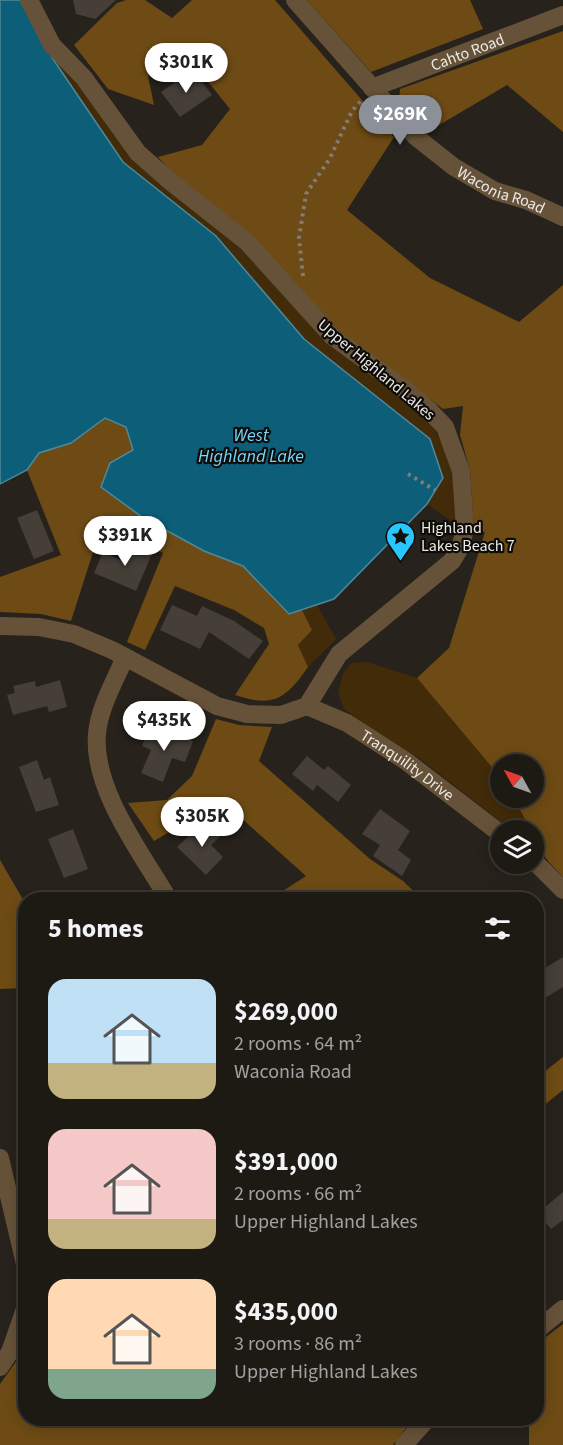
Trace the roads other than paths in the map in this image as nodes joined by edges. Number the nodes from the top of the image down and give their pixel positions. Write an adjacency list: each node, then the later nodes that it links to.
1 (29, 0): 8 (street, Upper Highland Lakes)
2 (295, 0): 4 (street, Waconia Road)
3 (563, 15): 4 (street, Cahto Road)
4 (372, 88): 5 (street, Waconia Road)
5 (563, 217)
6 (0, 626): 7 (street)
7 (125, 657): 8 (street); 12 (street)
8 (307, 706): 9 (street, Tranquility Drive)
9 (490, 826)
10 (544, 871): 11 (street)
11 (563, 890)
12 (165, 892)
13 (0, 1158): 14 (street)
14 (18, 1234)
15 (563, 1309): 16 (street)
16 (544, 1324)
17 (18, 1329): 18 (street)
18 (0, 1367)
19 (421, 1426): 20 (street)
20 (404, 1445)

